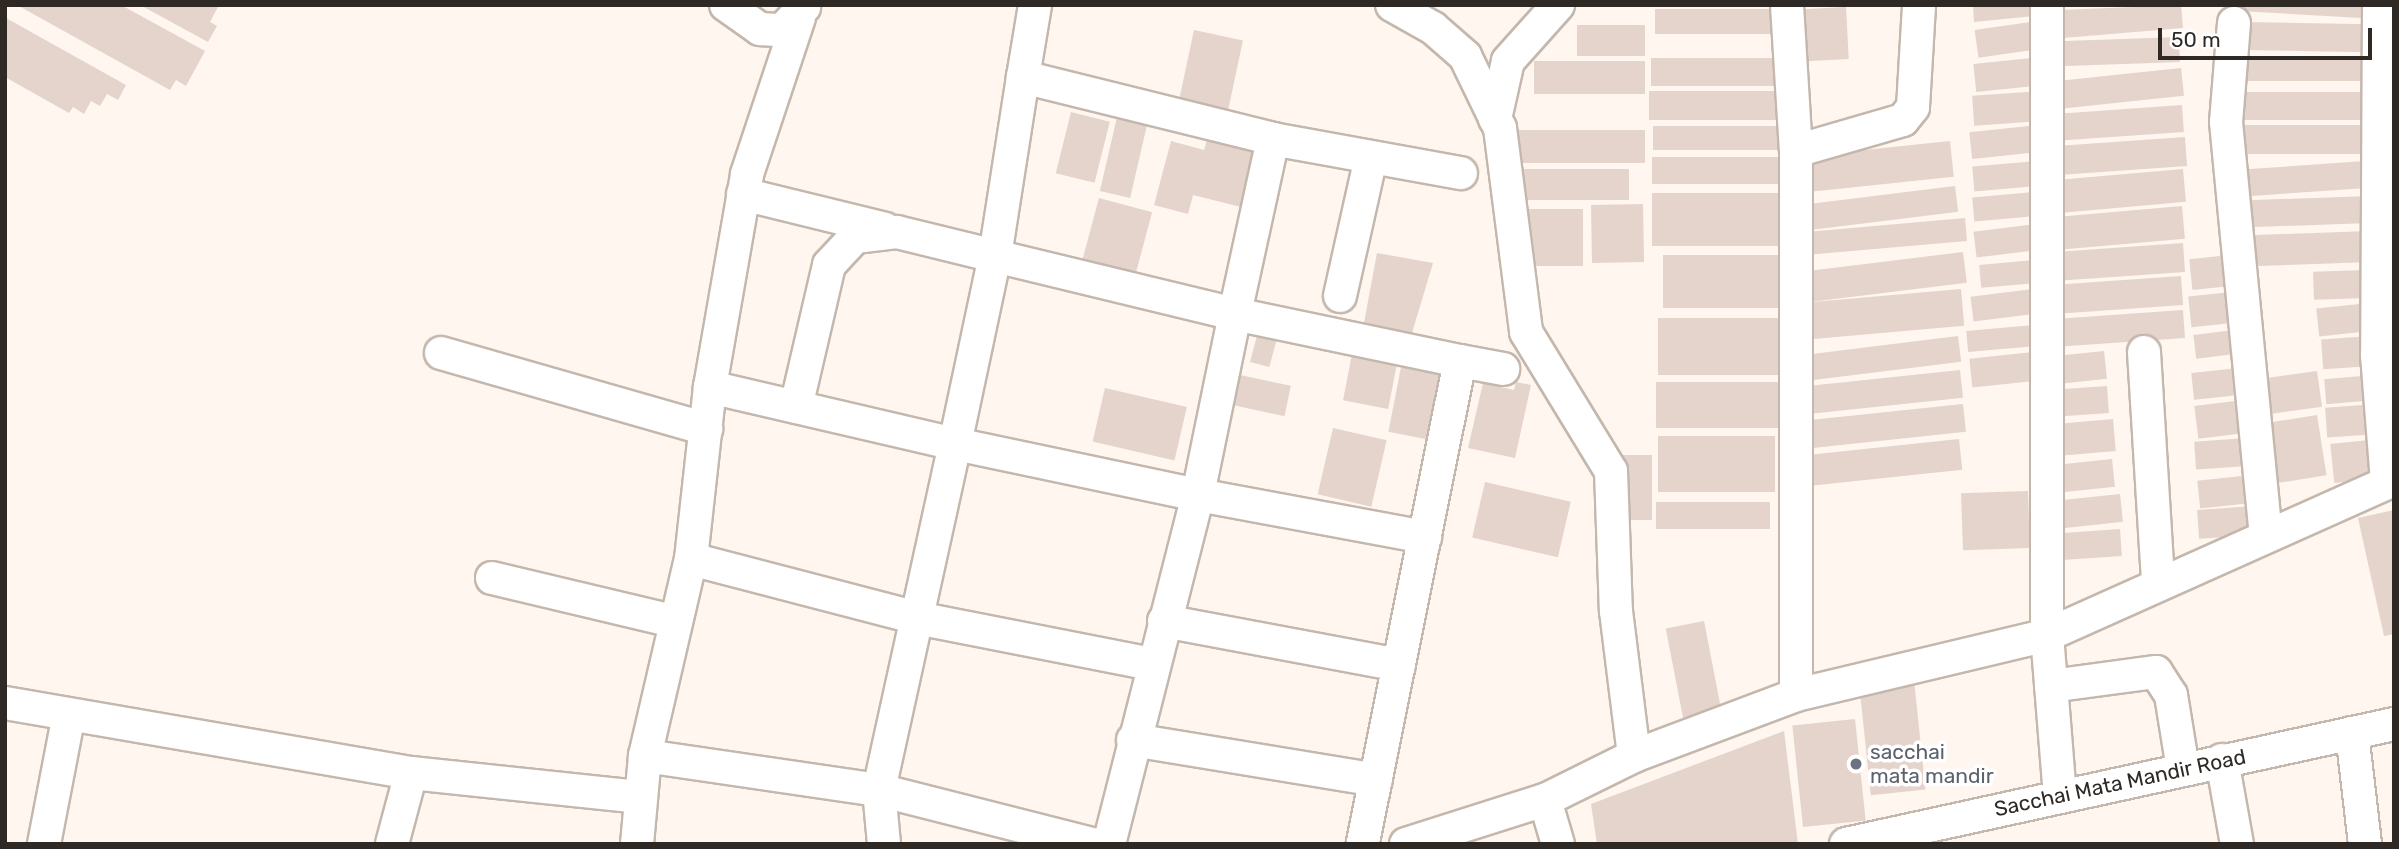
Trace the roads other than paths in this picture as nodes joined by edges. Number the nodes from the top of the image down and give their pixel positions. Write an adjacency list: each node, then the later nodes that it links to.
1 (726, 5): 9 (street)
2 (1035, 5): 11 (street)
3 (1392, 5): 13 (street)
4 (1558, 5): 13 (street)
5 (1787, 5): 15 (street)
6 (1919, 5): 15 (street)
7 (2047, 5): 41 (street)
8 (2379, 5): 12 (street)
9 (801, 12): 18 (street)
10 (2234, 23): 33 (street)
11 (1023, 76): 14 (street); 20 (street)
12 (2386, 110): 31 (street)
13 (1495, 118): 52 (street)
14 (1273, 139): 16 (street); 22 (street)
15 (1796, 151): 45 (street)
16 (1371, 157): 17 (street); 21 (street)
17 (1461, 173)
18 (743, 194): 19 (street); 27 (street)
19 (897, 232): 20 (street); 28 (street)
20 (995, 256): 22 (street); 30 (street)
21 (1340, 296)
22 (1235, 314): 25 (street); 32 (street)
23 (2144, 352): 37 (street)
24 (441, 353): 29 (street)
25 (1460, 361): 26 (street); 34 (street)
26 (1503, 369)
27 (710, 387): 28 (street); 29 (street)
28 (796, 407): 30 (street)
29 (706, 429): 35 (street)
30 (956, 444): 32 (street); 38 (street)
31 (2390, 482): 33 (street)
32 (1198, 495): 34 (street); 39 (street)
33 (2266, 535): 37 (street)
34 (1425, 537): 43 (street)
35 (691, 559): 38 (street); 40 (street)
36 (492, 578): 40 (street)
37 (2158, 581): 41 (street)
38 (917, 618): 42 (street); 57 (street)
39 (1164, 621): 42 (street); 43 (street)
40 (676, 622): 51 (street)
41 (2047, 635): 44 (street); 45 (street)
42 (1152, 664): 50 (street)
43 (1399, 665): 56 (street)
44 (2051, 686): 54 (street); 58 (street)
45 (1796, 695): 52 (street)
46 (5, 703): 47 (street)
47 (69, 714): 55 (street); 61 (street)
48 (2394, 724): 49 (street, Sacchai Mata Mandir Road)
49 (2352, 733): 53 (street, Sacchai Mata Mandir Road); 72 (street)
50 (1133, 740): 56 (street); 66 (street)
51 (645, 756): 57 (street); 59 (street)
52 (1634, 756): 60 (street)
53 (2222, 760): 54 (street, Sacchai Mata Mandir Road); 71 (street)
54 (2183, 769): 58 (street, Sacchai Mata Mandir Road)
55 (411, 773): 59 (street); 62 (street)
56 (1376, 780): 67 (street)
57 (879, 790): 64 (street); 65 (street)
58 (2060, 796): 70 (street, Sacchai Mata Mandir Road)
59 (641, 797): 63 (street)
60 (1545, 800): 68 (street); 69 (street)
61 (44, 844)
62 (392, 844)
63 (637, 844)
64 (884, 844)
65 (1092, 844)
66 (1109, 844)
67 (1363, 844)
68 (1406, 844)
69 (1558, 844)
70 (1846, 844)
71 (2237, 844)
72 (2365, 844)

